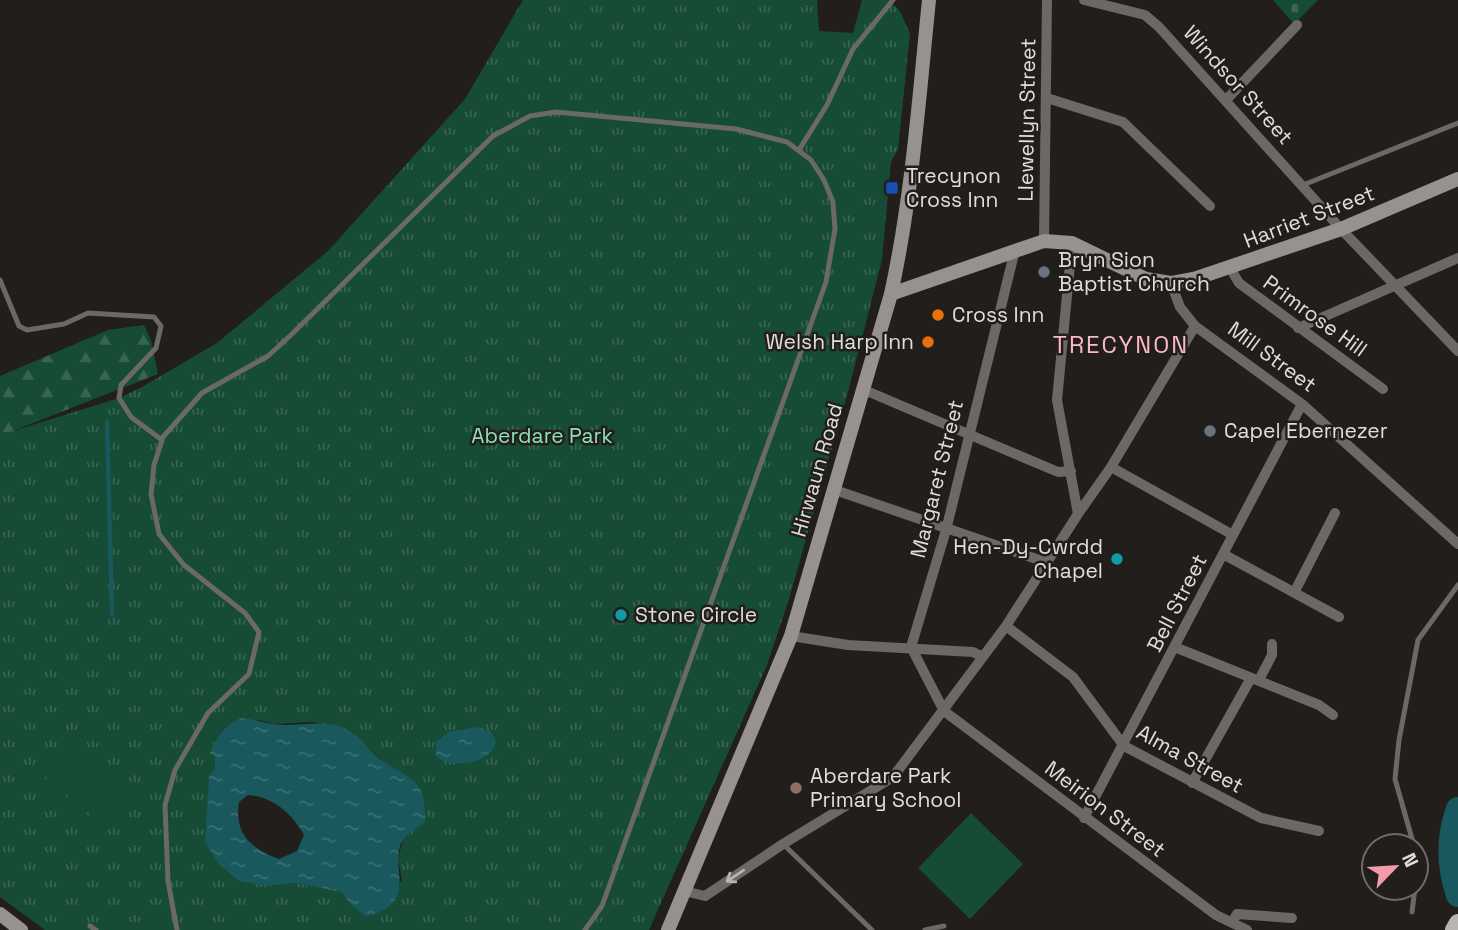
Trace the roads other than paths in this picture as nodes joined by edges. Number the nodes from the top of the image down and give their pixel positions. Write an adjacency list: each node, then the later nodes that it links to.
1 (893, 0): 9 (lane)
2 (929, 0): 22 (main road, Hirwaun Road)
3 (1047, 0): 6 (street, Llewellyn Street)
4 (1084, 0): 7 (street, Windsor Street)
5 (1297, 25): 7 (street)
6 (1047, 98): 12 (street); 14 (street, Llewellyn Street)
7 (1226, 100): 11 (street, Windsor Street)
8 (1458, 123): 11 (lane)
9 (799, 150): 30 (lane); 69 (lane)
10 (1458, 179): 13 (main road, Harriet Street)
11 (1303, 185): 13 (street, Windsor Street)
12 (1210, 206)
13 (1341, 229): 18 (main road, Harriet Street); 21 (street, Windsor Street)
14 (1044, 241): 15 (main road); 16 (main road)
15 (1072, 243): 20 (main road); 32 (street)
16 (1015, 250): 22 (main road); 29 (street, Margaret Street)
17 (1458, 258): 21 (street)
18 (1230, 268): 20 (main road, Harriet Street); 24 (street, Primrose Hill)
19 (0, 280): 30 (lane)
20 (1171, 283): 23 (street, Mill Street)
21 (1396, 287): 24 (street); 25 (street, Windsor Street)
22 (891, 294): 26 (main road, Hirwaun Road)
23 (1195, 326): 28 (street, Mill Street); 31 (street)
24 (1298, 328): 27 (street, Primrose Hill)
25 (1458, 351)
26 (862, 389): 29 (street); 33 (main road, Hirwaun Road)
27 (1383, 389)
28 (1302, 404): 37 (street, Bell Street); 38 (street, Mill Street)
29 (969, 433): 32 (street); 36 (street, Margaret Street)
30 (162, 440): 68 (lane)
31 (1111, 467): 35 (street); 37 (street)
32 (1071, 471): 35 (street)
33 (835, 490): 36 (street); 45 (main road, Hirwaun Road)
34 (1335, 513): 42 (street)
35 (1078, 514): 40 (street)
36 (946, 530): 40 (street); 48 (street, Margaret Street)
37 (1233, 535): 39 (street, Bell Street)
38 (1458, 544)
39 (1223, 554): 42 (street); 47 (street, Bell Street)
40 (1048, 563): 44 (street)
41 (1458, 585): 57 (lane)
42 (1295, 591): 43 (street)
43 (1339, 617)
44 (1006, 626): 49 (street); 53 (street, Alma Street)
45 (792, 636): 48 (street); 59 (main road, Hirwaun Road)
46 (1272, 644): 50 (street)
47 (1177, 648): 50 (street); 53 (street, Bell Street)
48 (912, 650): 49 (street); 51 (street)
49 (983, 657): 51 (street)
50 (1255, 679): 52 (street); 54 (street)
51 (944, 710): 55 (street, Meirion Street); 58 (street)
52 (1333, 715)
53 (1124, 746): 54 (street, Alma Street); 55 (street, Bell Street)
54 (1192, 783): 56 (street, Alma Street)
55 (1084, 818): 64 (street, Meirion Street)
56 (1319, 831)
57 (1409, 832)
58 (783, 844): 59 (street, one-way to 59); 71 (lane)
59 (684, 891): 70 (main road, Hirwaun Road)
60 (1413, 902): 61 (lane)
61 (1412, 912)
62 (0, 914): 67 (main road)
63 (1292, 918): 64 (street)
64 (1232, 922): 73 (street, Meirion Street)
65 (1458, 923): 74 (main road)
66 (944, 926): 72 (lane)
67 (21, 930)
68 (177, 930)
69 (585, 930)
70 (668, 930)
71 (872, 930)
72 (925, 930)
73 (1247, 930)
74 (1454, 930)

